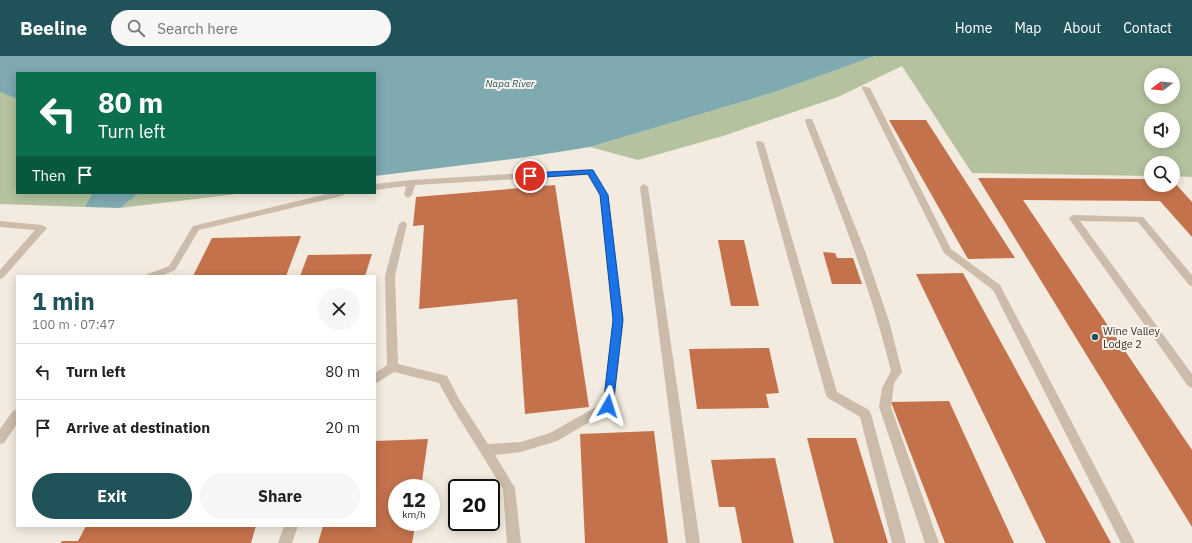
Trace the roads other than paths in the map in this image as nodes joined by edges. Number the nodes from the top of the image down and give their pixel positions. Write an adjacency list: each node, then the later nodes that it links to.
1 (866, 88): 26 (lane)
2 (809, 121): 25 (lane)
3 (760, 143): 24 (lane)
4 (411, 182): 5 (lane); 8 (lane); 19 (lane)
5 (376, 187)
6 (644, 188): 23 (lane)
7 (338, 194): 11 (lane)
8 (408, 195)
9 (0, 224): 12 (lane)
10 (402, 224): 14 (lane)
11 (154, 275)
12 (0, 276)
13 (1192, 282): 16 (lane)
14 (393, 368): 15 (lane); 19 (lane)
15 (376, 378)
16 (1192, 383)
17 (16, 416): 18 (lane)
18 (0, 439)
19 (485, 450): 22 (lane)
20 (291, 527): 21 (lane)
21 (285, 543)
22 (514, 543)
23 (693, 543)
24 (899, 543)
25 (932, 543)
26 (1128, 543)

